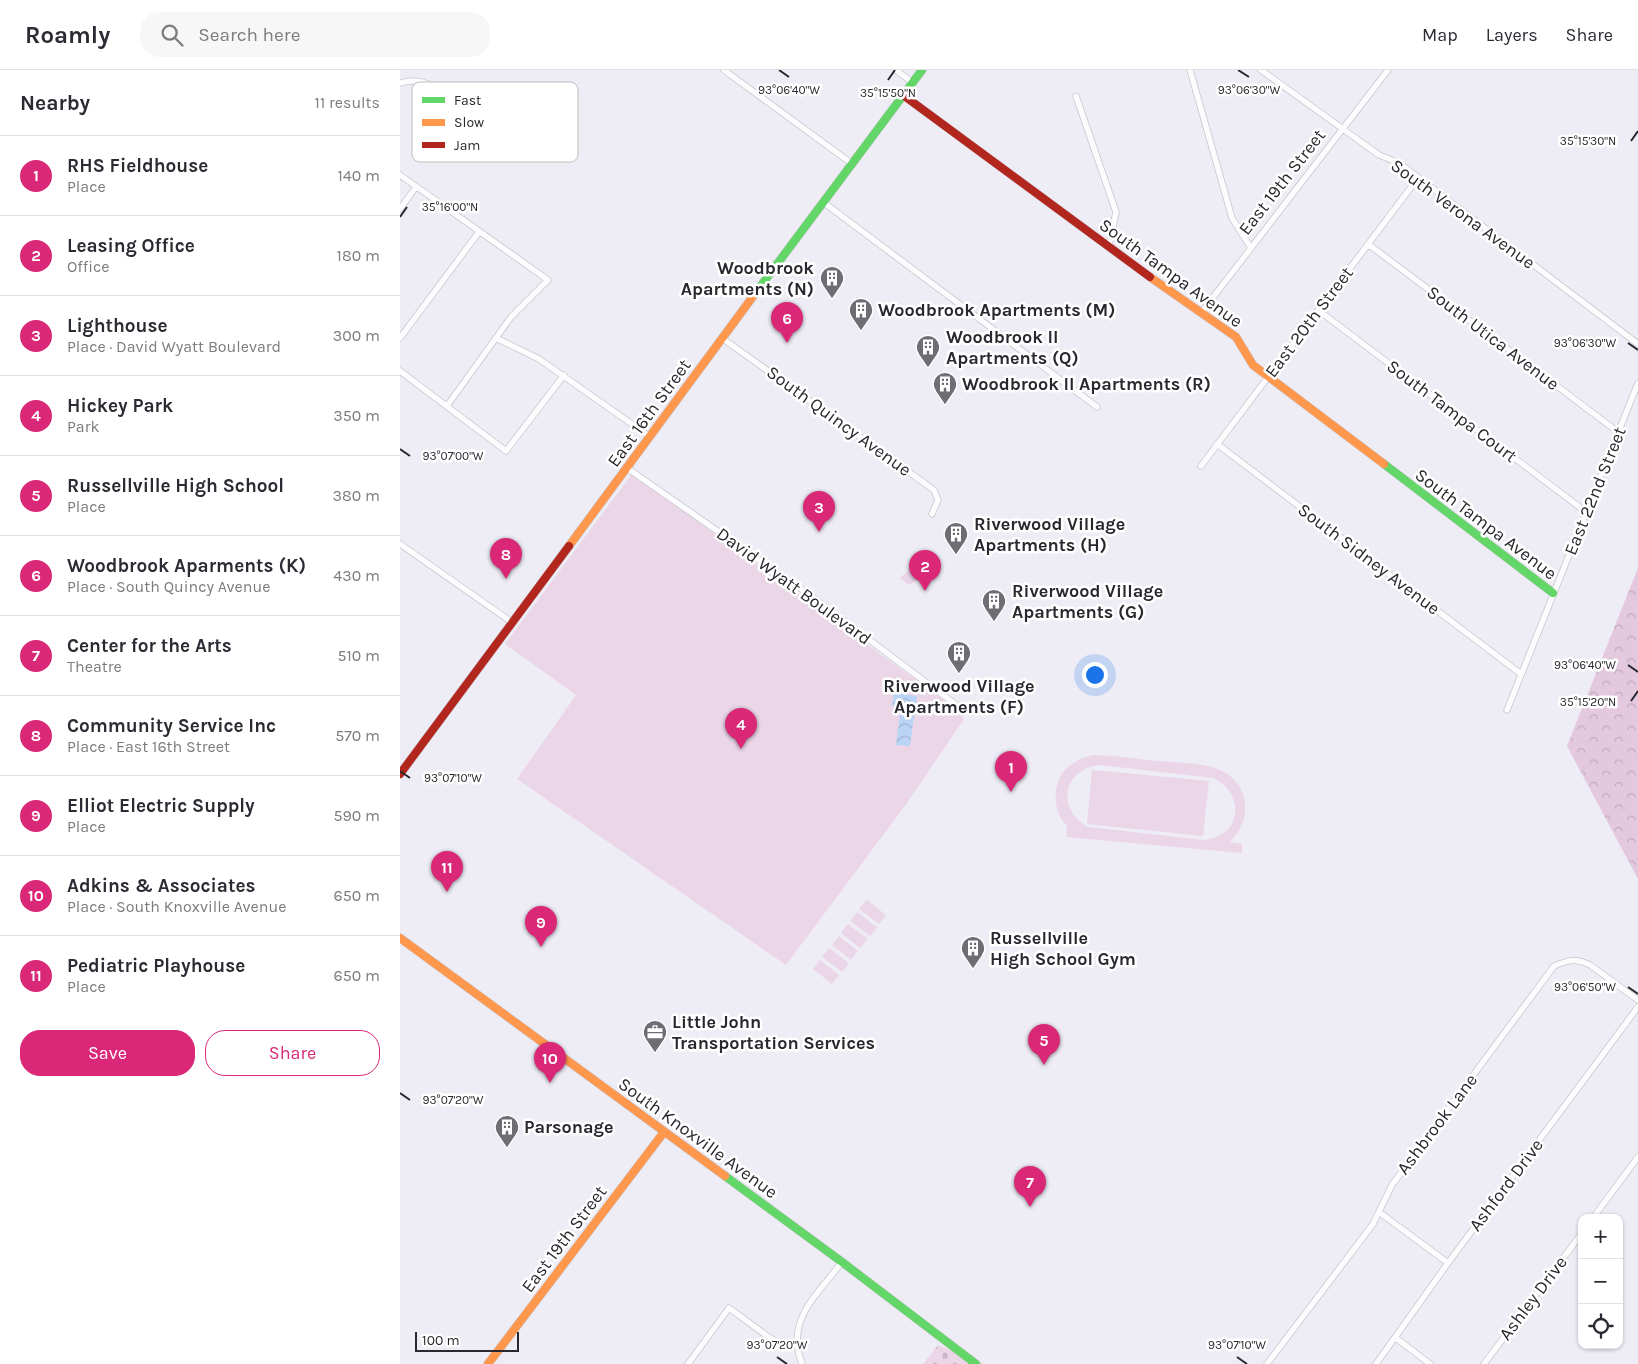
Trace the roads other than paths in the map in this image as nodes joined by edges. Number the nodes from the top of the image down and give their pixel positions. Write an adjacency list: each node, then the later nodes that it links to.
1 (724, 70): 13 (street)
2 (896, 70): 9 (street)
3 (922, 70): 9 (street, East 16th Street)
4 (1190, 70): 22 (street)
5 (1261, 70): 12 (street, South Verona Avenue)
6 (1388, 70): 12 (street, East 19th Street)
7 (400, 82): 8 (street)
8 (425, 82)
9 (913, 83): 10 (street, East 16th Street)
10 (904, 96): 13 (street, East 16th Street); 21 (street, South Tampa Avenue)
11 (1076, 96): 21 (street)
12 (1342, 128): 15 (street, South Verona Avenue); 22 (street, East 19th Street)
13 (851, 163): 17 (street, East 16th Street)
14 (400, 175): 16 (street)
15 (1418, 178): 20 (street, East 20th Street); 28 (street, South Verona Avenue)
16 (416, 187): 18 (street); 19 (street)
17 (823, 202): 27 (street, East 16th Street); 34 (street)
18 (400, 209)
19 (479, 232): 25 (street); 26 (street)
20 (1368, 244): 23 (street, East 20th Street); 35 (street, South Utica Avenue)
21 (1109, 246): 24 (street, South Tampa Avenue)
22 (1250, 248): 24 (street, East 19th Street)
23 (1318, 310): 31 (street, East 20th Street); 40 (street, South Tampa Court)
24 (1201, 313): 31 (street, South Tampa Avenue)
25 (400, 338)
26 (496, 338): 30 (street); 33 (street)
27 (722, 338): 36 (street, East 16th Street); 41 (street, South Quincy Avenue)
28 (1638, 344)
29 (400, 371): 33 (street)
30 (564, 376): 33 (street); 36 (street)
31 (1268, 377): 37 (street, East 20th Street); 43 (street, South Tampa Avenue)
32 (1638, 383): 35 (street, East 22nd Street)
33 (447, 406)
34 (1097, 407)
35 (1618, 432): 40 (street, East 22nd Street)
36 (649, 436): 39 (street, East 16th Street)
37 (1217, 444): 38 (street, East 20th Street); 45 (street, South Sidney Avenue)
38 (1200, 466)
39 (627, 468): 44 (street, East 16th Street); 46 (street, David Wyatt Boulevard)
40 (1586, 512): 43 (street, East 22nd Street)
41 (932, 514)
42 (400, 544): 44 (street)
43 (1553, 593): 45 (street, East 22nd Street)
44 (513, 623): 48 (street, East 16th Street)
45 (1521, 674): 47 (street, East 22nd Street)
46 (959, 707)
47 (1507, 710)
48 (400, 774)
49 (400, 938): 52 (street, South Knoxville Avenue)
50 (1638, 1000): 54 (street, Ashbrook Lane)
51 (1638, 1007): 58 (street, Ashford Drive)
52 (664, 1132): 57 (street, South Knoxville Avenue); 61 (street, East 19th Street)
53 (1638, 1157): 55 (street)
54 (1379, 1212): 58 (street); 65 (street, Ashbrook Lane)
55 (1596, 1214)
56 (1578, 1238): 68 (street, Ashley Drive)
57 (842, 1262): 60 (street); 64 (street, South Knoxville Avenue)
58 (1448, 1263): 59 (street, Ashford Drive)
59 (1396, 1338): 66 (street, Ashford Drive); 67 (street)
60 (796, 1344): 62 (street); 63 (street)
61 (488, 1364)
62 (688, 1364)
63 (802, 1364)
64 (976, 1364)
65 (1267, 1364)
66 (1376, 1364)
67 (1430, 1364)
68 (1484, 1364)

